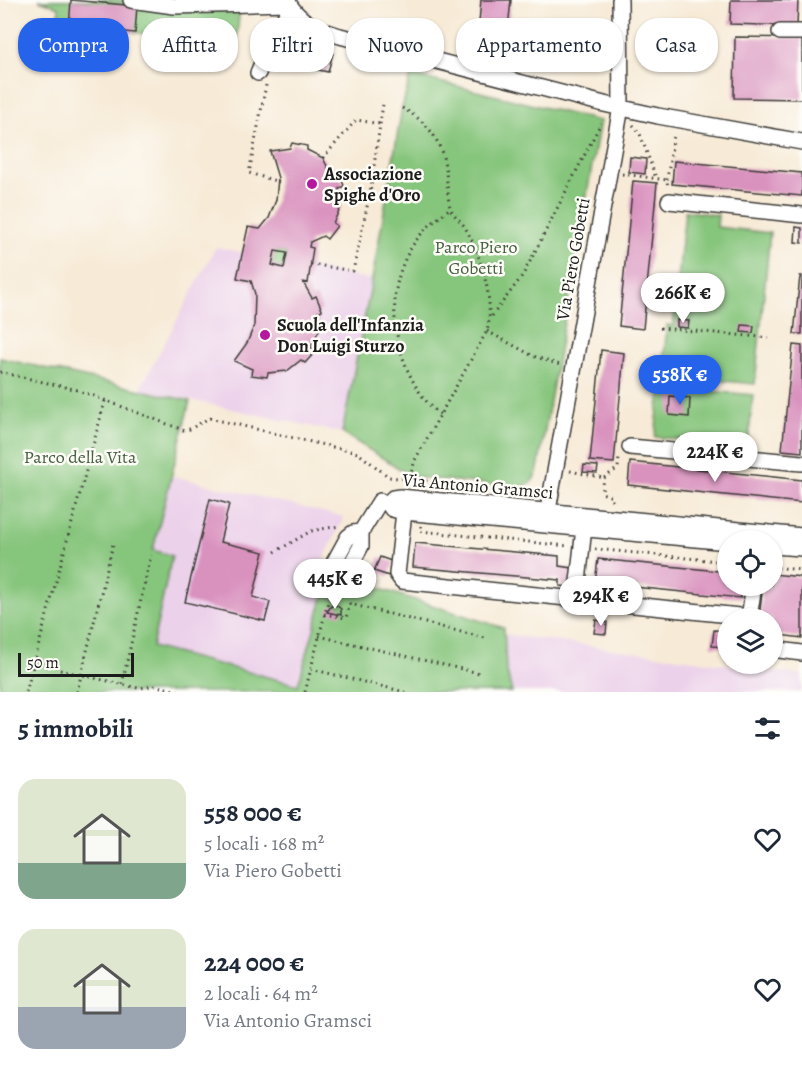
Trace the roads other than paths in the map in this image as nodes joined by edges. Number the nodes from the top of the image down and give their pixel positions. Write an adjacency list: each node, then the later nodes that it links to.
1 (131, 0): 3 (street)
2 (620, 0): 7 (street, Via Piero Gobetti)
3 (289, 3): 6 (street); 7 (street)
4 (780, 32): 5 (street)
5 (802, 32)
6 (263, 76)
7 (621, 107): 8 (street); 15 (street, Via Piero Gobetti)
8 (802, 142)
9 (669, 201): 10 (street)
10 (802, 215)
11 (630, 447): 12 (street)
12 (802, 463)
13 (378, 500): 14 (street, Via Antonio Gramsci); 15 (street, Via Antonio Gramsci); 21 (street)
14 (404, 512): 15 (street, Via Antonio Gramsci); 22 (street)
15 (546, 518): 16 (street, Via Antonio Gramsci); 17 (street, Via Antonio Gramsci)
16 (584, 528): 18 (street, Via Antonio Gramsci); 22 (street)
17 (802, 536)
18 (717, 541)
19 (783, 547): 20 (street)
20 (802, 548)
21 (332, 586)
22 (576, 599): 23 (street)
23 (717, 614)
24 (783, 650): 25 (street)
25 (802, 653)

